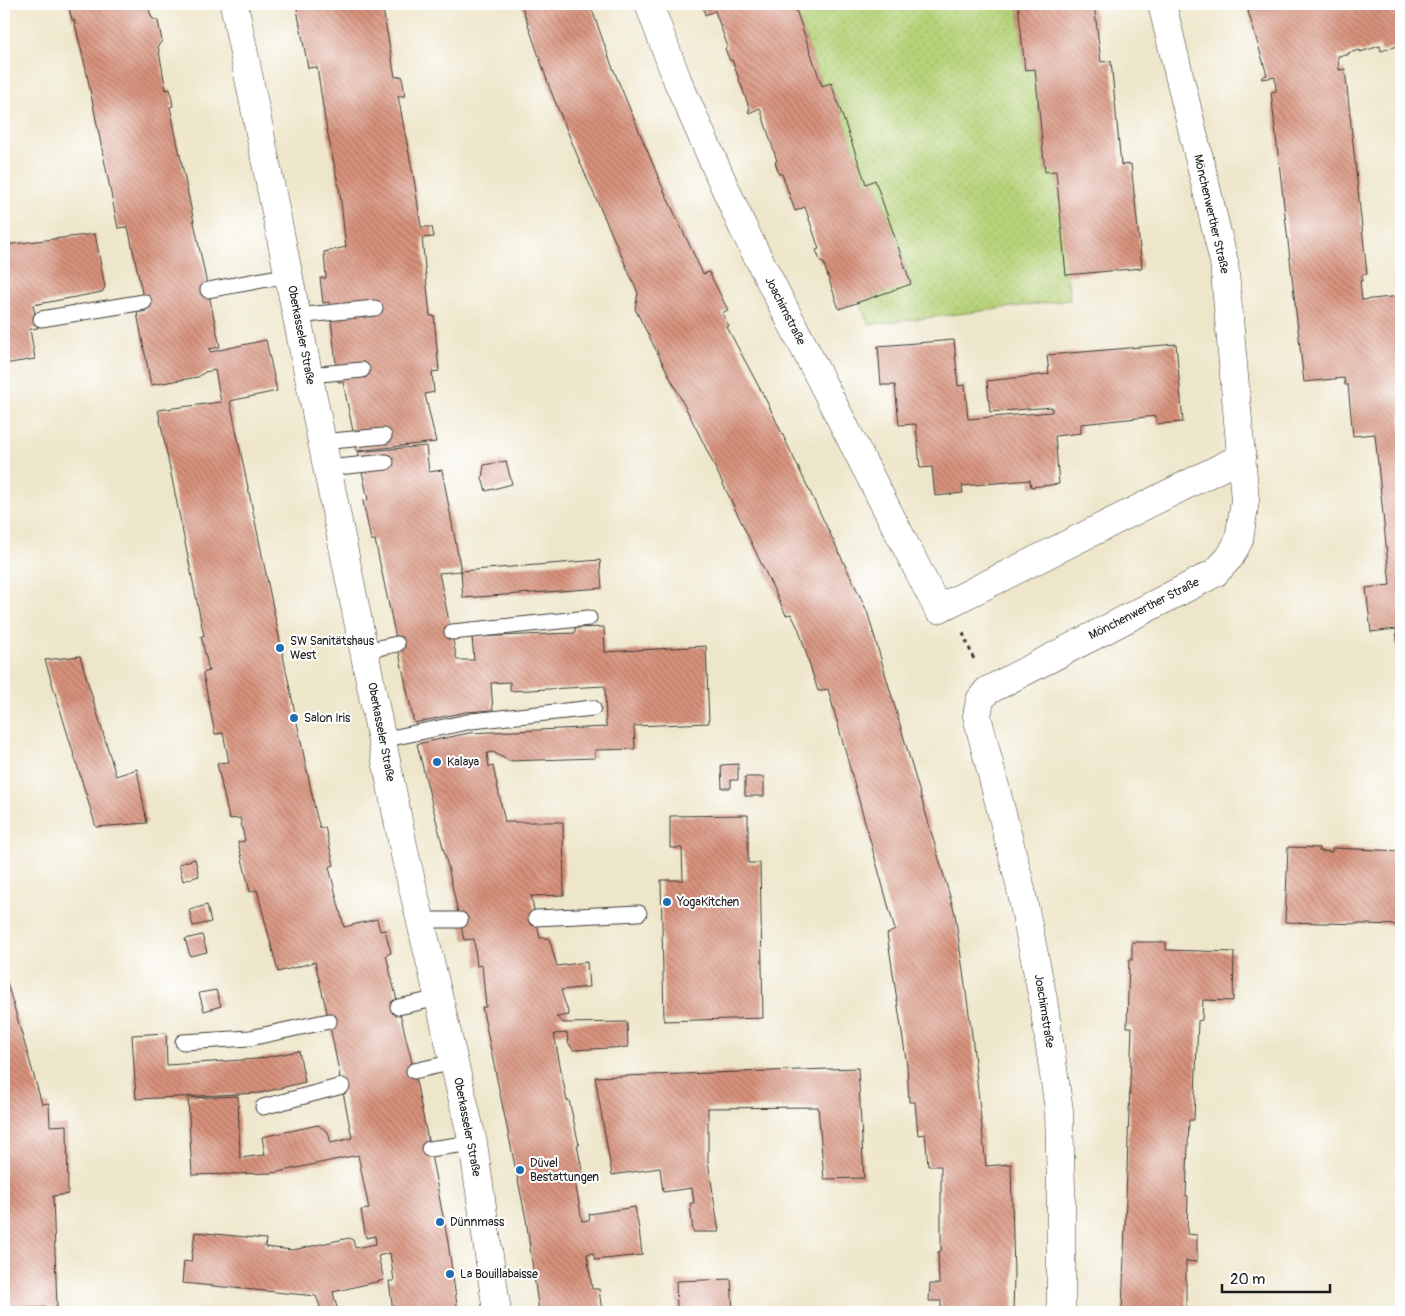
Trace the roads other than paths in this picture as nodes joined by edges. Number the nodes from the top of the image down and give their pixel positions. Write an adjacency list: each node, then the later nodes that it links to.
1 (234, 4): 4 (street, Oberkasseler Straße)
2 (649, 4): 14 (street, Joachimstraße)
3 (1162, 4): 14 (street, Mönchenwerther Straße)
4 (289, 275): 5 (lane); 8 (street, Oberkasseler Straße)
5 (208, 290)
6 (144, 302): 9 (lane)
7 (375, 308): 8 (lane)
8 (297, 316): 11 (street, Oberkasseler Straße)
9 (41, 319)
10 (362, 370): 11 (lane)
11 (309, 375): 13 (street, Oberkasseler Straße)
12 (384, 436): 13 (lane)
13 (325, 455): 15 (lane); 19 (street, Oberkasseler Straße)
14 (1242, 457): 21 (street, Mönchenwerther Straße)
15 (386, 462)
16 (589, 618): 17 (lane)
17 (452, 632)
18 (397, 644): 19 (lane)
19 (364, 651): 22 (street, Oberkasseler Straße)
20 (593, 708): 22 (lane)
21 (977, 716): 38 (street, Joachimstraße)
22 (382, 740): 25 (street, Oberkasseler Straße)
23 (639, 913): 24 (lane)
24 (536, 918)
25 (421, 920): 26 (lane); 27 (street, Oberkasseler Straße)
26 (460, 920)
27 (439, 998): 28 (lane); 31 (street, Oberkasseler Straße)
28 (398, 1007)
29 (329, 1021): 30 (lane)
30 (183, 1042)
31 (454, 1062): 32 (lane); 35 (street, Oberkasseler Straße)
32 (414, 1071)
33 (342, 1086): 34 (lane)
34 (263, 1107)
35 (473, 1143): 36 (lane); 37 (street, Oberkasseler Straße)
36 (429, 1149)
37 (497, 1312)
38 (1061, 1312)

